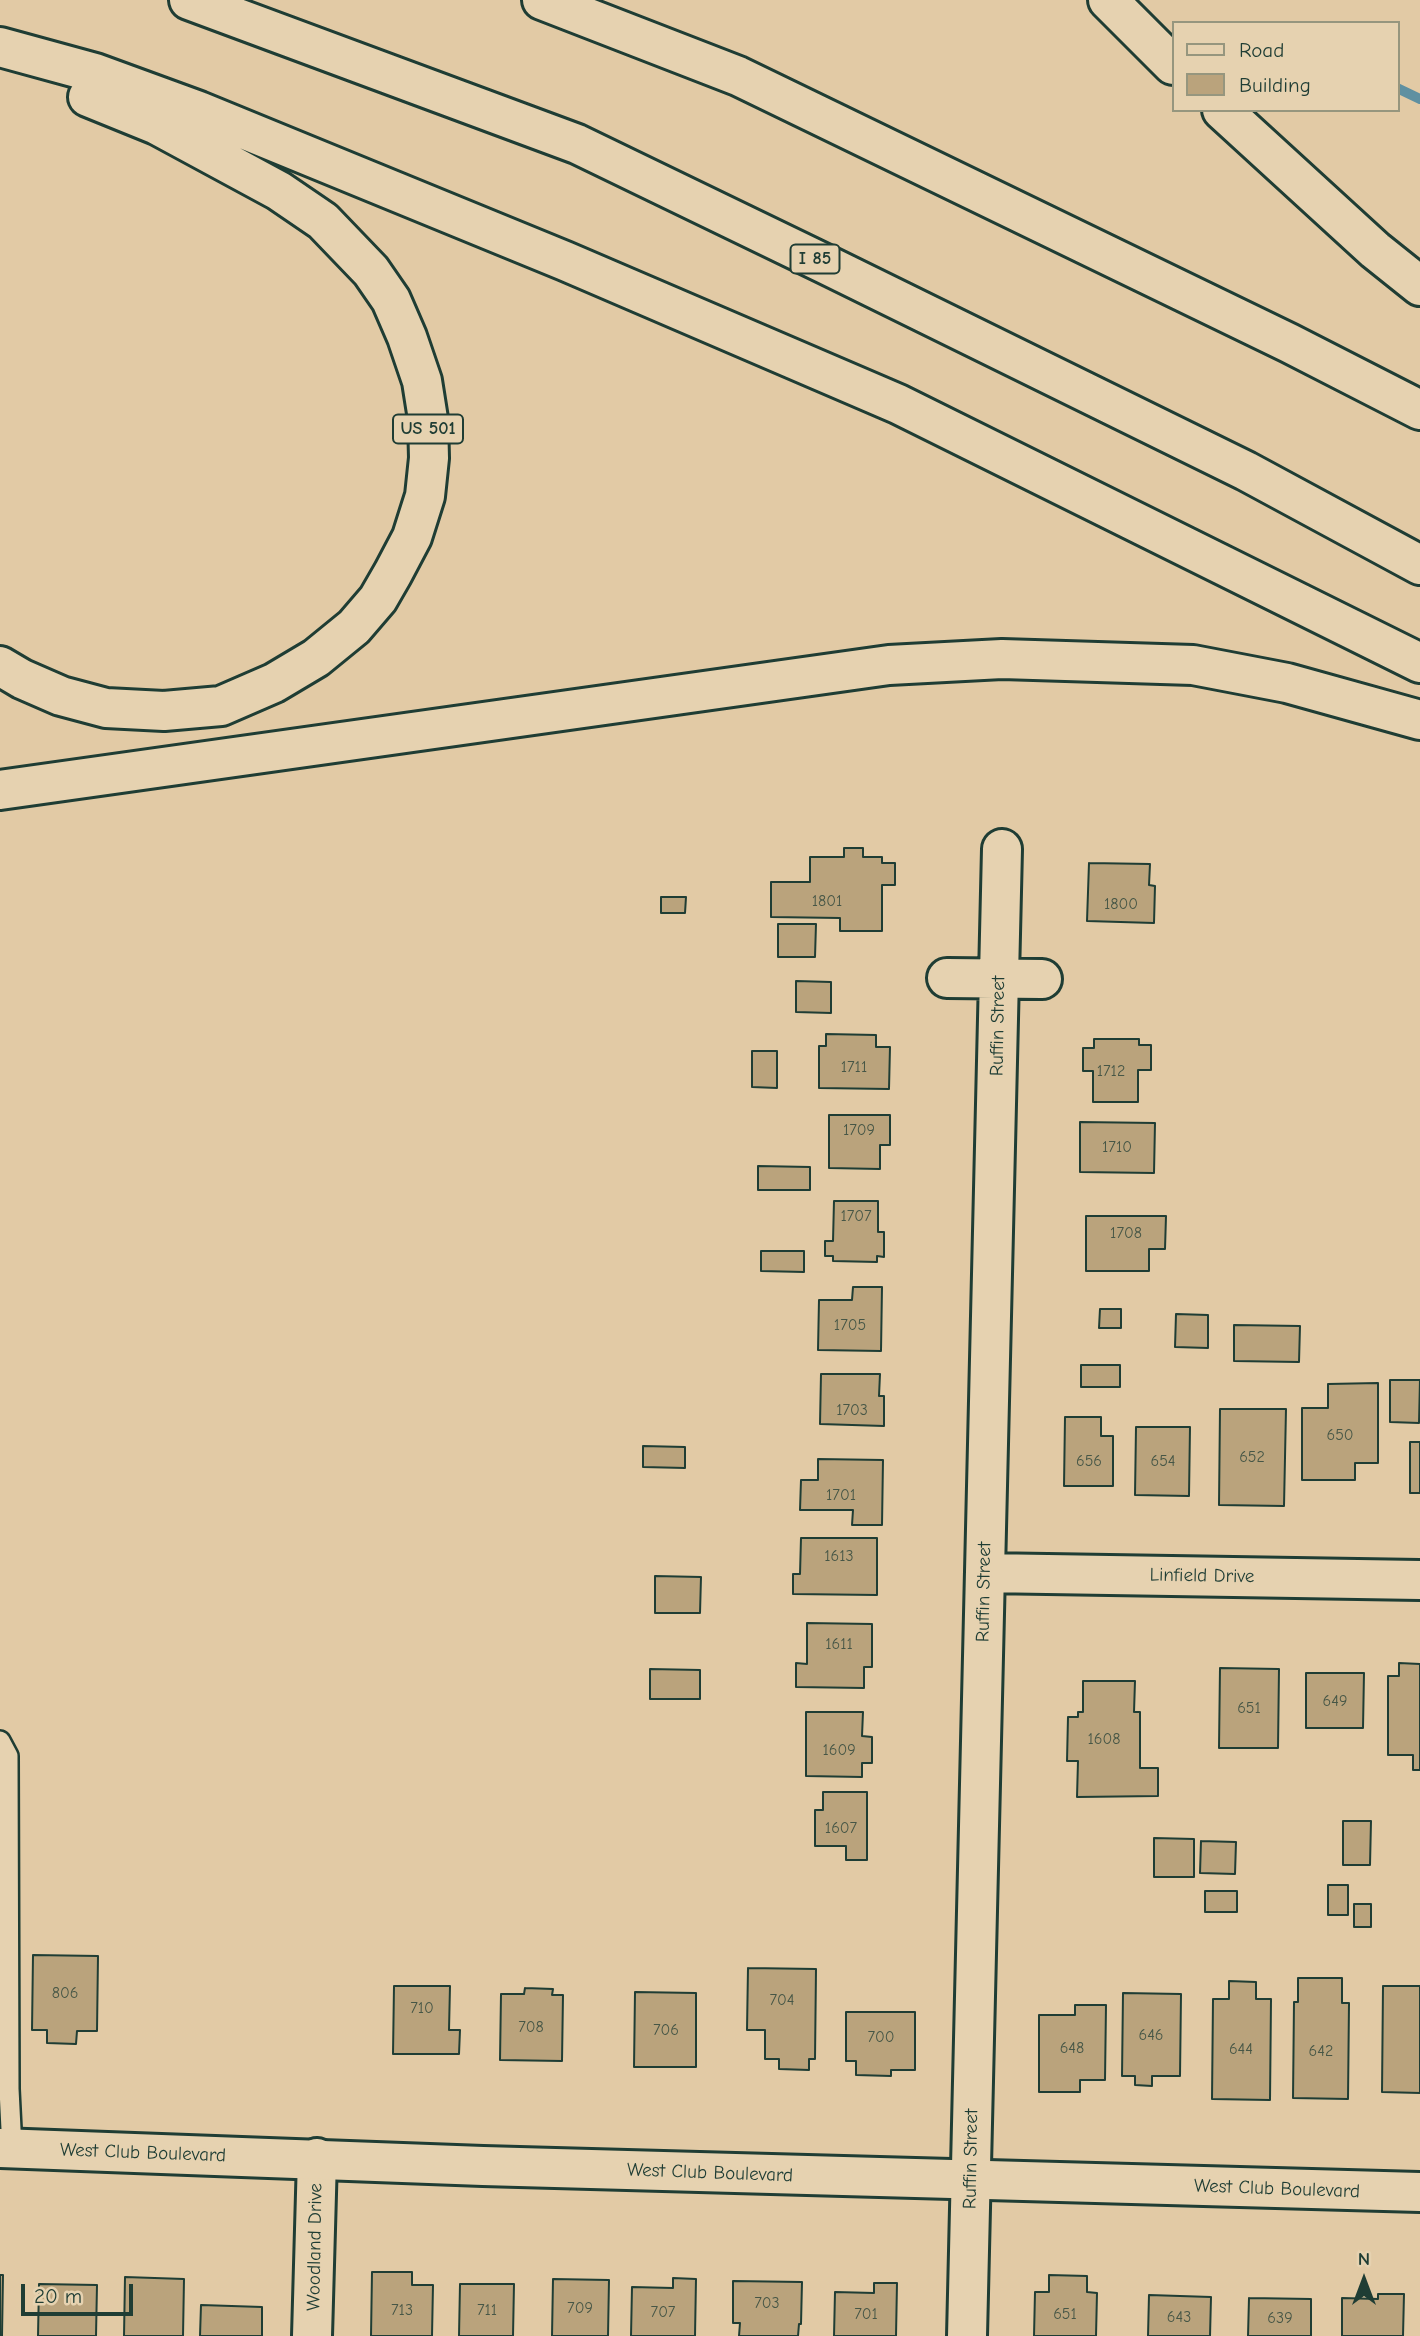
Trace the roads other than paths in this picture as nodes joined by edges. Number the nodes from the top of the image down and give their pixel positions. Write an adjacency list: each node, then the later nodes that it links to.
1 (189, 0): 10 (main road, I 85)
2 (541, 0): 9 (main road)
3 (1108, 0): 6 (main road)
4 (0, 47): 11 (main road)
5 (0, 56): 12 (main road, US 501)
6 (1172, 64)
7 (1224, 112): 8 (main road)
8 (1420, 286)
9 (1420, 410)
10 (1420, 565)
11 (1420, 663)
12 (0, 666)
13 (1420, 720): 14 (main road)
14 (0, 790)
15 (1002, 849): 17 (main road, Ruffin Street)
16 (947, 978): 17 (main road)
17 (999, 978): 18 (main road); 19 (main road, Ruffin Street)
18 (1042, 979)
19 (985, 1573): 20 (main road, Linfield Drive); 24 (main road, Ruffin Street)
20 (1420, 1580)
21 (0, 1741): 22 (lane)
22 (6, 2148): 23 (main road, West Club Boulevard)
23 (317, 2158): 24 (main road, West Club Boulevard); 26 (main road, Woodland Drive)
24 (971, 2180): 25 (main road, West Club Boulevard); 27 (main road, Ruffin Street)
25 (1420, 2192)
26 (313, 2336)
27 (967, 2336)

